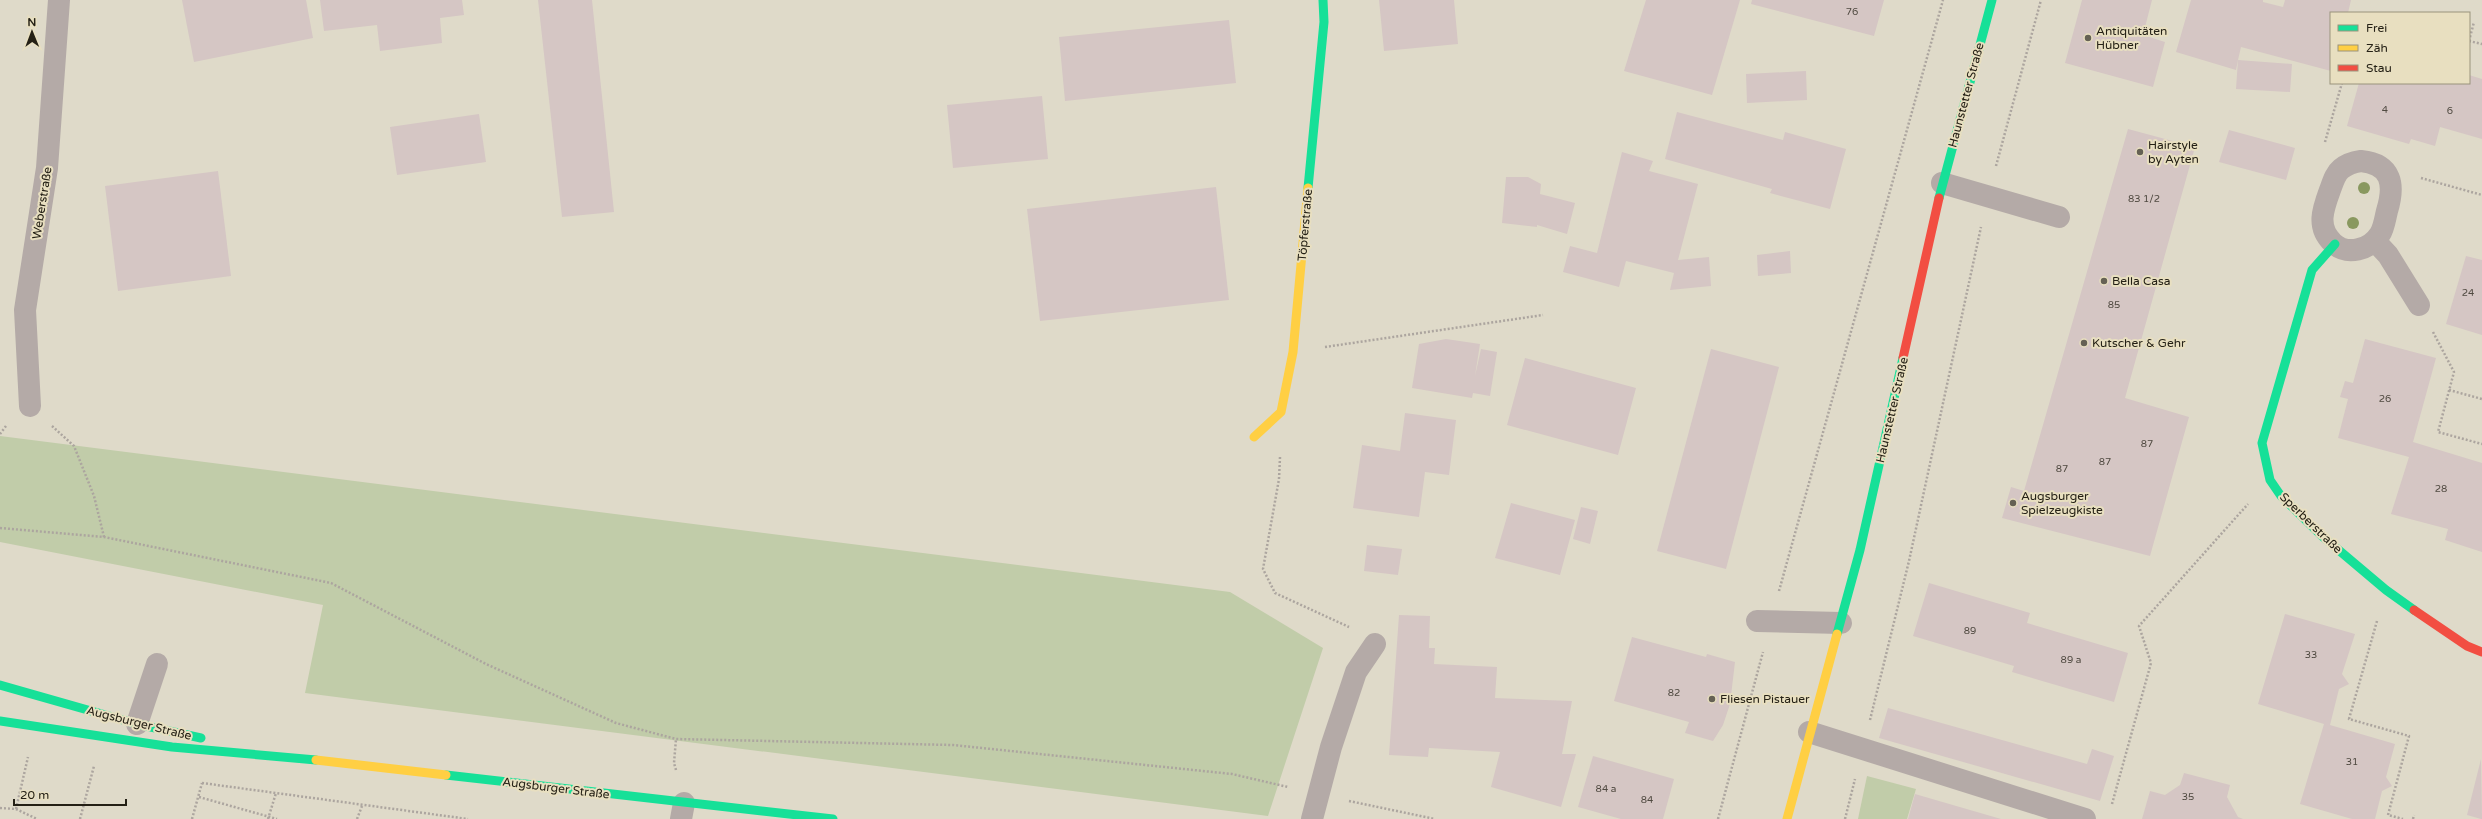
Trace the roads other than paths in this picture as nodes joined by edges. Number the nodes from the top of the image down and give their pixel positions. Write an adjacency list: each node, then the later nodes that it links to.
1 (59, 0): 9 (street, Weberstraße)
2 (1323, 0): 10 (street, Töpferstraße)
3 (1992, 0): 4 (street, Haunstetter Straße)
4 (1942, 183): 5 (street); 12 (street, Haunstetter Straße)
5 (2059, 217)
6 (2375, 241): 7 (street); 7 (street); 8 (street)
7 (2335, 244): 14 (street, Sperberstraße)
8 (2419, 305)
9 (30, 406)
10 (1254, 437)
11 (1764, 621): 12 (street)
12 (1841, 623): 19 (street, Haunstetter Straße)
13 (1375, 644): 23 (street)
14 (2482, 652)
15 (157, 664): 18 (street)
16 (0, 685): 18 (street, Augsburger Straße)
17 (0, 721): 20 (street, Augsburger Straße)
18 (137, 724): 20 (street, Augsburger Straße)
19 (1809, 732): 24 (street, Haunstetter Straße); 25 (street)
20 (278, 756): 21 (street, Augsburger Straße)
21 (682, 811): 22 (street, Augsburger Straße)
22 (833, 819)
23 (1312, 819)
24 (1787, 819)
25 (2085, 819)

